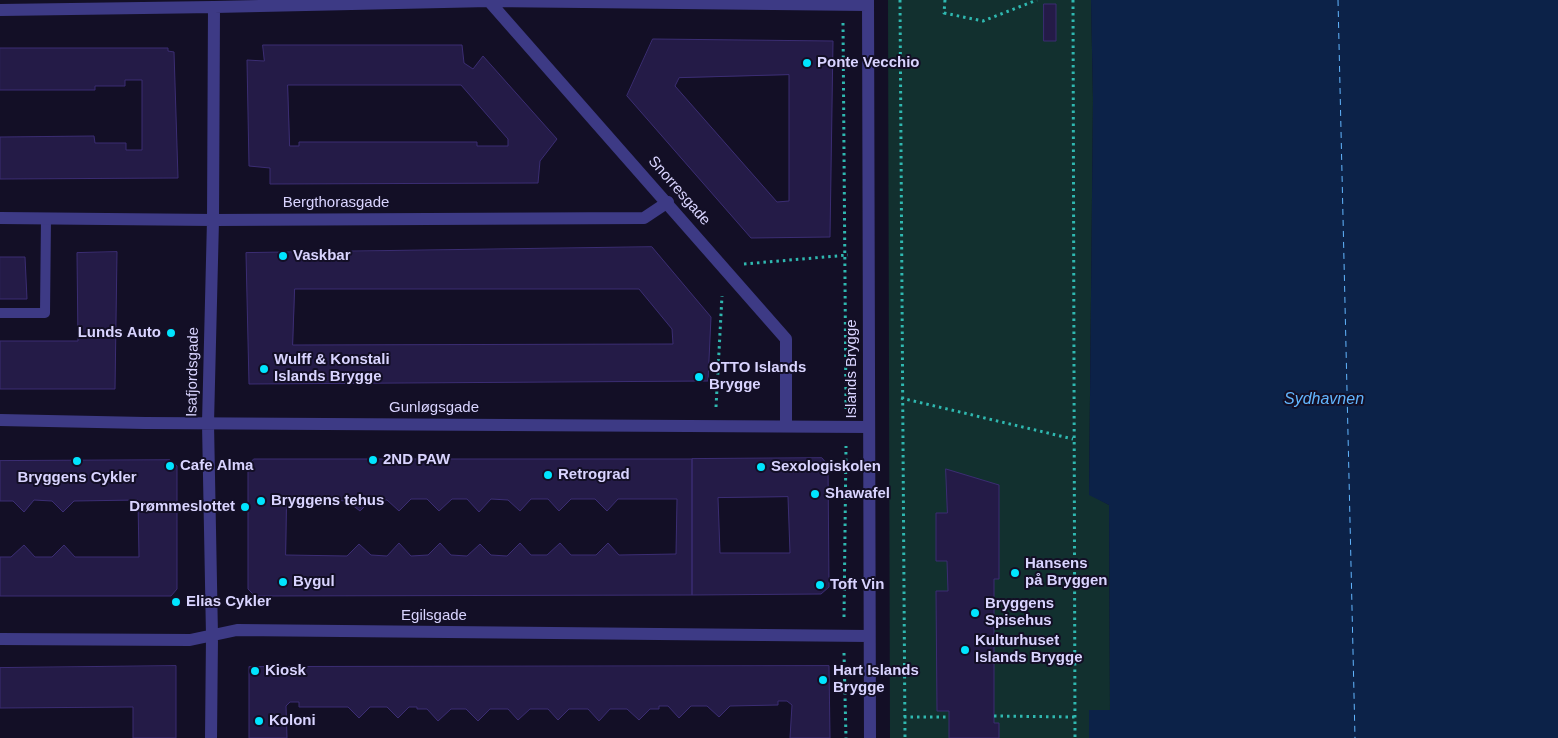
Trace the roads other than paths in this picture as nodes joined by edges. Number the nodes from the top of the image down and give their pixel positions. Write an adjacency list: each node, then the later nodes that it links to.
1 (489, 1): 2 (street); 4 (street); 6 (street, Snorresgade)
2 (594, 1): 3 (street)
3 (868, 3): 14 (street, Islands Brygge)
4 (214, 7): 5 (street); 9 (street, Isafjordsgade)
5 (0, 10)
6 (668, 202): 9 (street, Bergthorasgade); 13 (street, Snorresgade)
7 (0, 218): 8 (street, Bergthorasgade)
8 (46, 218): 9 (street, Bergthorasgade); 10 (lane)
9 (213, 220): 12 (street, Isafjordsgade)
10 (0, 313)
11 (0, 420): 12 (street, Gunløgsgade)
12 (208, 423): 13 (street, Gunløgsgade); 15 (street, Isafjordsgade)
13 (786, 426): 14 (street, Gunløgsgade)
14 (869, 427): 16 (street, Islands Brygge)
15 (212, 636): 16 (street, Egilsgade); 17 (street, Egilsgade); 18 (street, Isafjordsgade)
16 (869, 636): 19 (street, Islands Brygge)
17 (0, 639)
18 (211, 738)
19 (870, 738)

